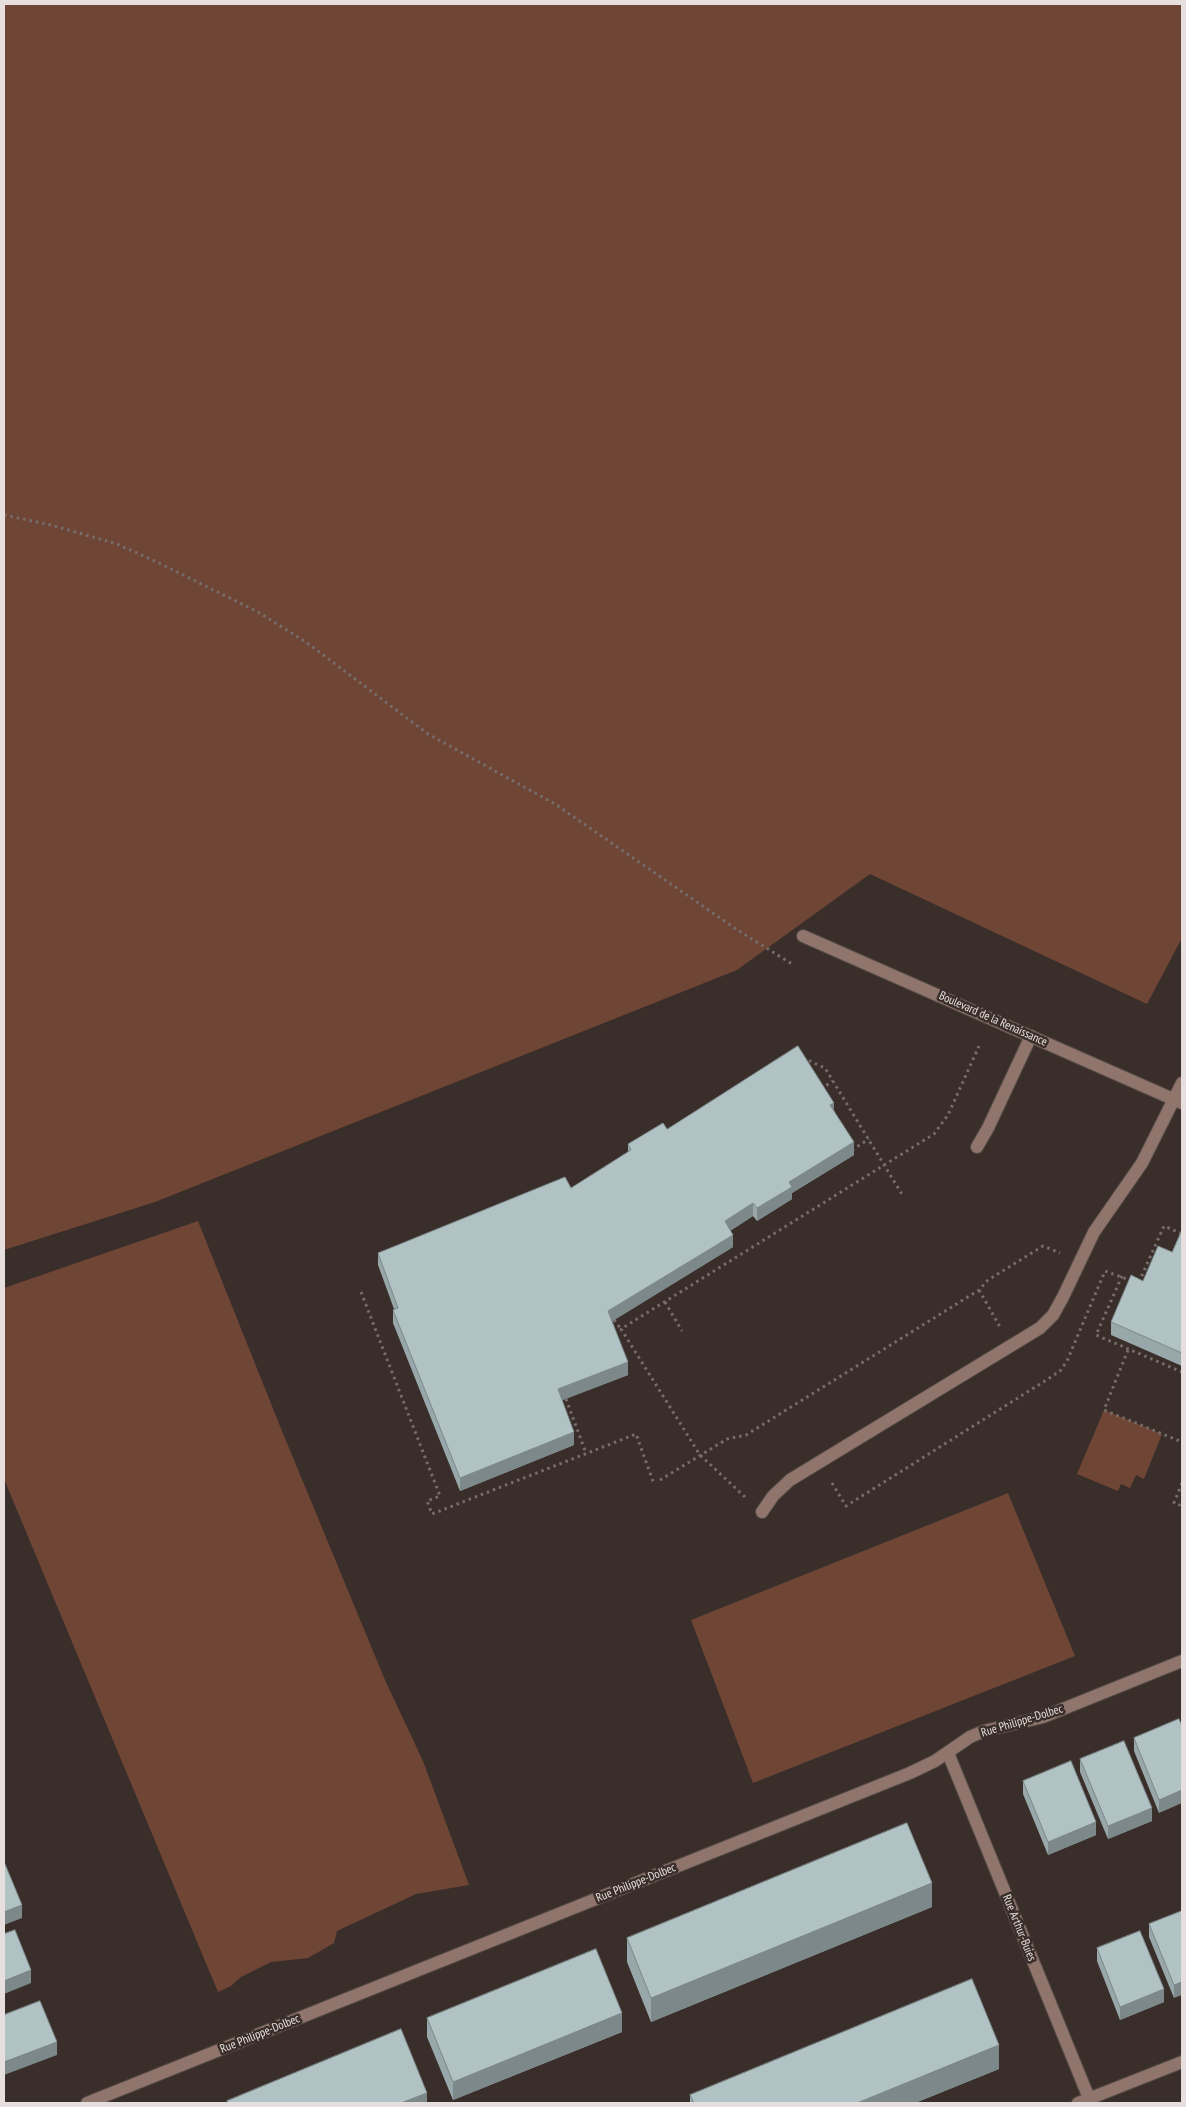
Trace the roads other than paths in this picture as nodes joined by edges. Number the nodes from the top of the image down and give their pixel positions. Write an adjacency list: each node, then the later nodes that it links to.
1 (804, 936): 2 (street, Boulevard de la Renaissance)
2 (1031, 1036): 4 (street, Boulevard de la Renaissance); 5 (street)
3 (1182, 1084): 4 (street)
4 (1178, 1101): 6 (street)
5 (977, 1146)
6 (762, 1512)
7 (1182, 1661): 8 (street, Rue Philippe-Dolbec)
8 (948, 1753): 10 (street, Rue Arthur-Buies); 11 (street, Rue Philippe-Dolbec)
9 (1182, 2062): 10 (street)
10 (1086, 2102)
11 (87, 2103)

